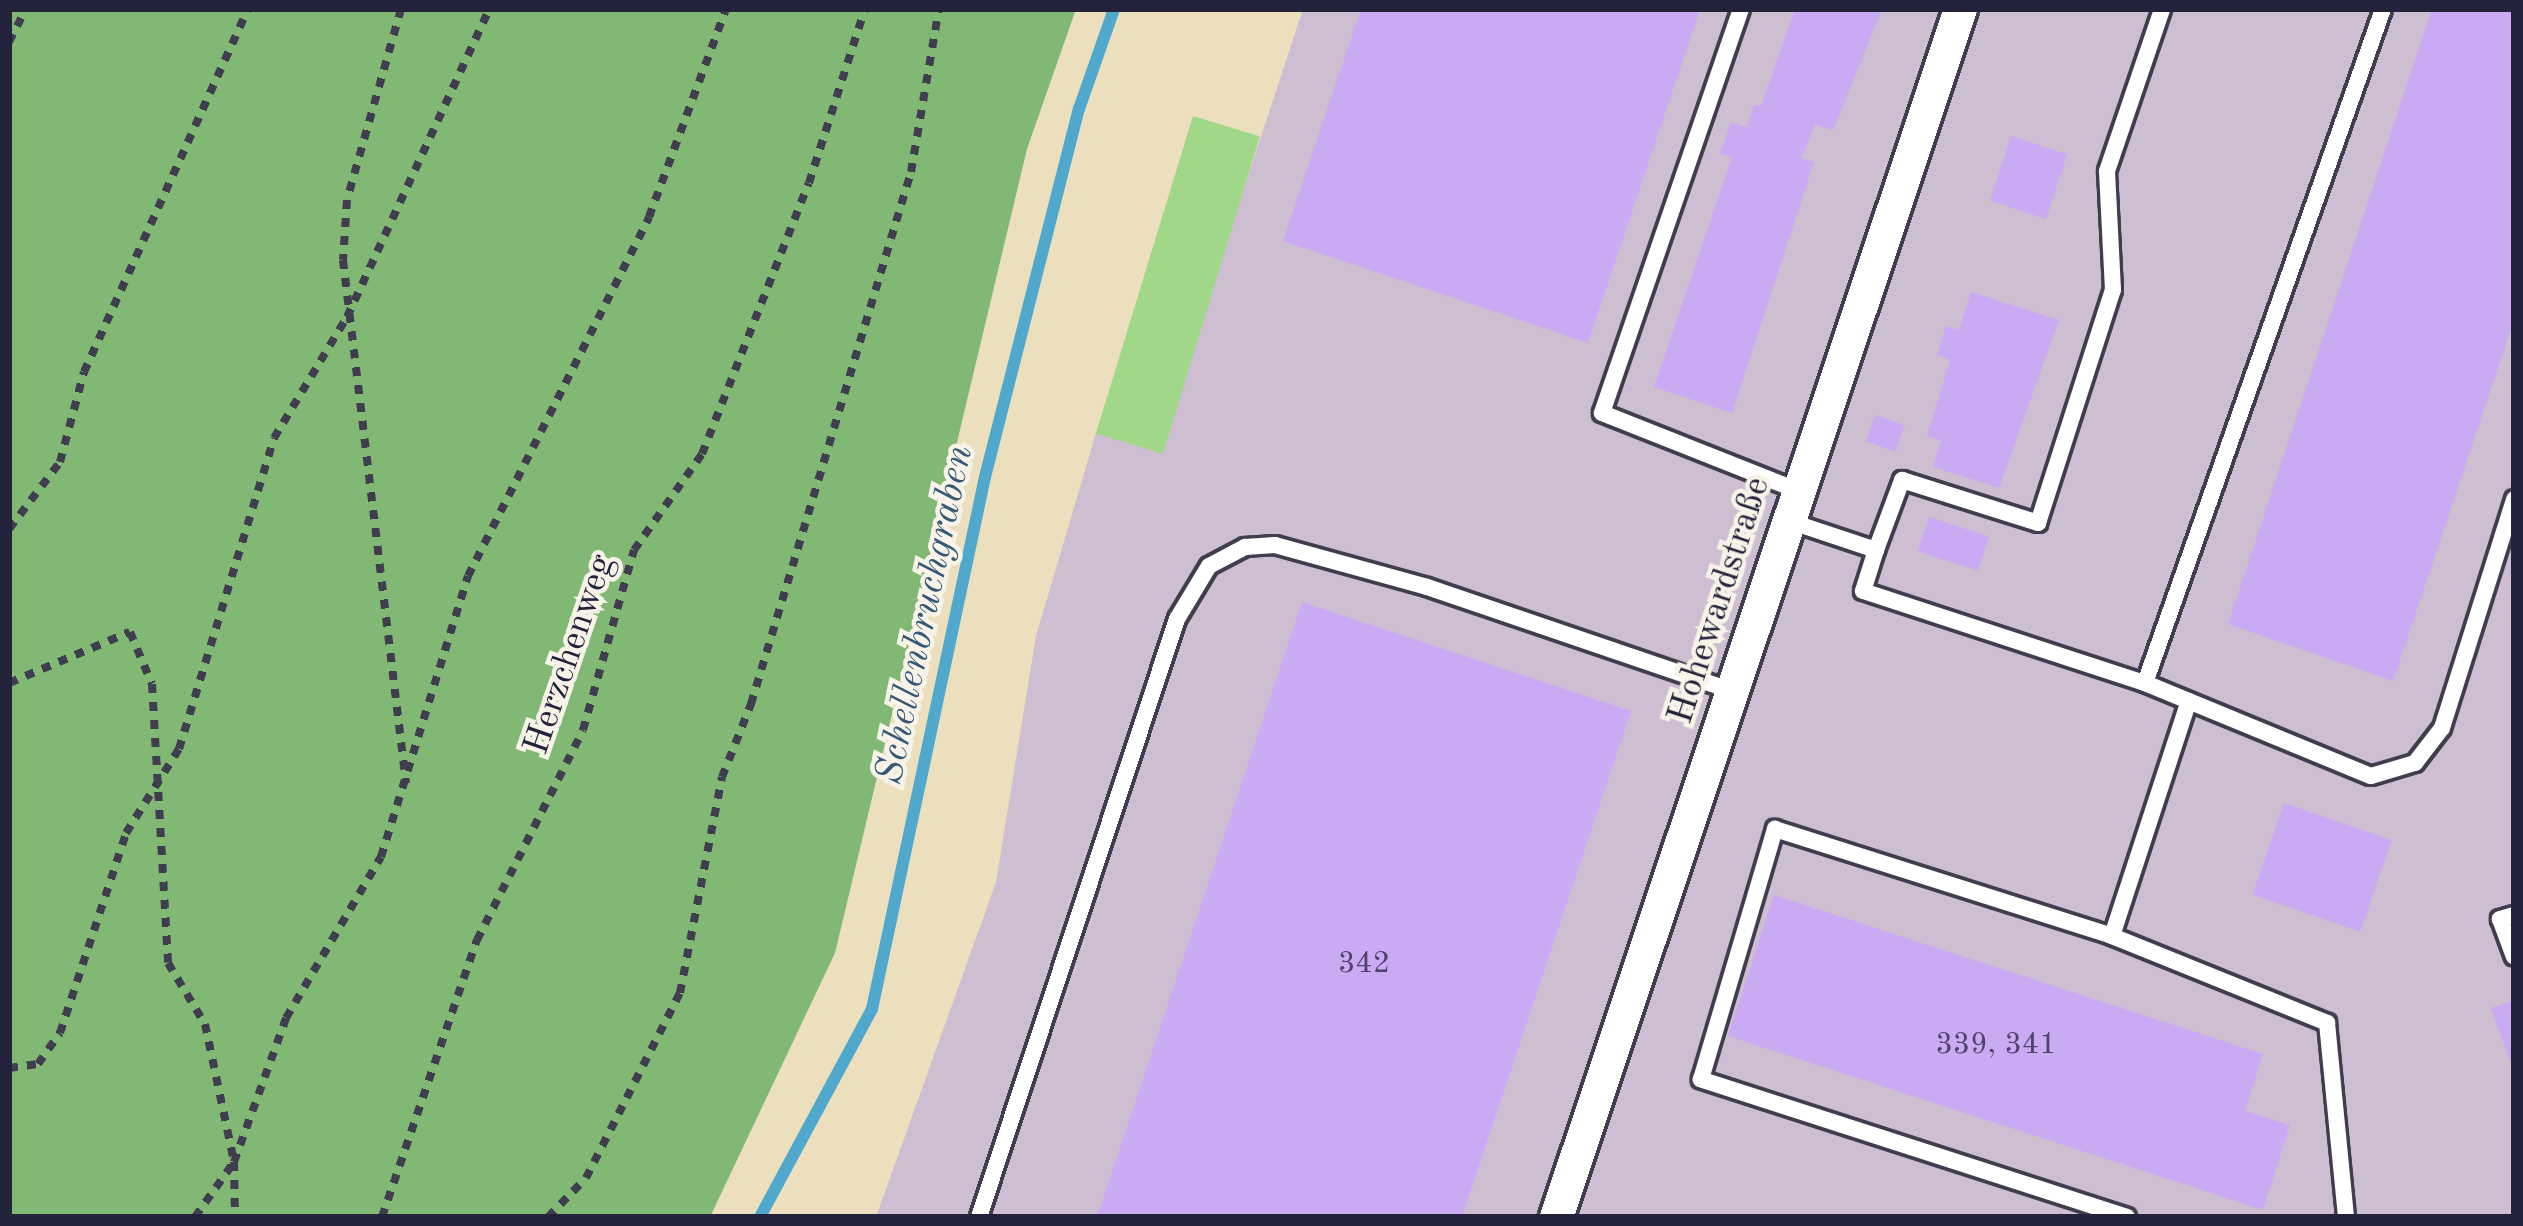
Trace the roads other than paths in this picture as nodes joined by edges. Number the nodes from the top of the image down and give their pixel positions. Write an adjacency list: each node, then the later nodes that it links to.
1 (1741, 9): 6 (lane)
2 (1960, 9): 6 (street, Hohewardstraße)
3 (2162, 9): 7 (lane)
4 (2384, 9): 8 (lane)
5 (2514, 499): 10 (lane)
6 (1794, 506): 7 (lane); 9 (street, Hohewardstraße)
7 (1876, 550): 8 (lane)
8 (2145, 683): 10 (lane)
9 (1732, 692): 14 (lane); 15 (street, Hohewardstraße)
10 (2189, 701): 12 (lane)
11 (2514, 915): 13 (lane)
12 (2112, 936): 16 (lane); 17 (lane)
13 (2514, 957)
14 (979, 1217)
15 (1556, 1217)
16 (2127, 1217)
17 (2346, 1217)

